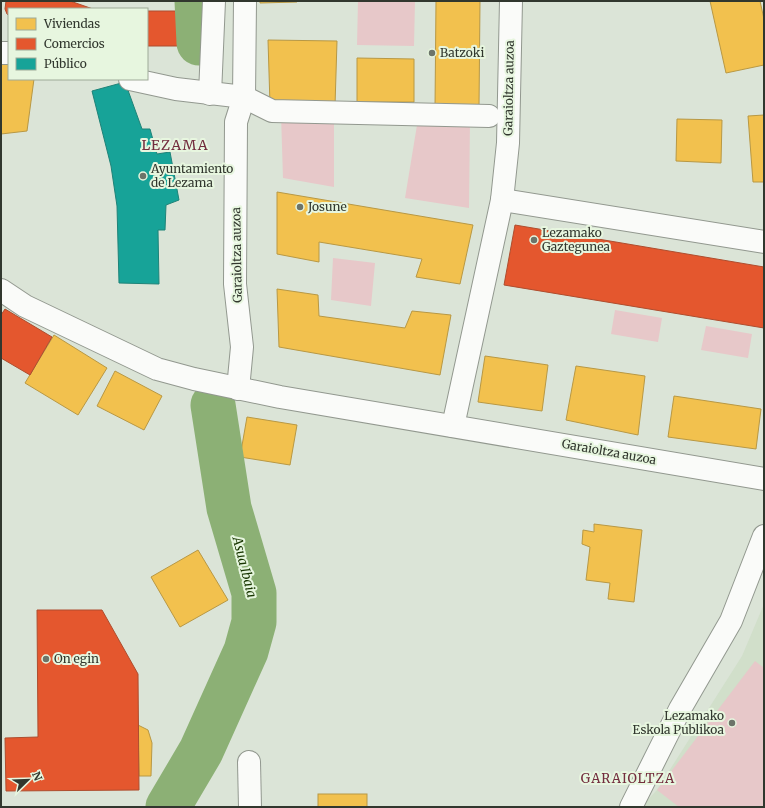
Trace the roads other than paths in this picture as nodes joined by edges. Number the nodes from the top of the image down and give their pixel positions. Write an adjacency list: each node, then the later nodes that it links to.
1 (214, 1): 5 (street)
2 (245, 1): 6 (street, Garaioltza auzoa)
3 (511, 1): 8 (street, Garaioltza auzoa)
4 (135, 80): 5 (street)
5 (210, 94): 6 (street)
6 (244, 97): 7 (street); 11 (street, Garaioltza auzoa)
7 (489, 116)
8 (502, 200): 9 (street); 12 (street, Garaioltza auzoa)
9 (764, 242)
10 (1, 290): 11 (street, Garaioltza auzoa)
11 (238, 389): 12 (street, Garaioltza auzoa)
12 (454, 426): 13 (street, Garaioltza auzoa)
13 (764, 479)
14 (764, 536): 17 (street)
15 (249, 762): 16 (street)
16 (250, 807)
17 (631, 807)

